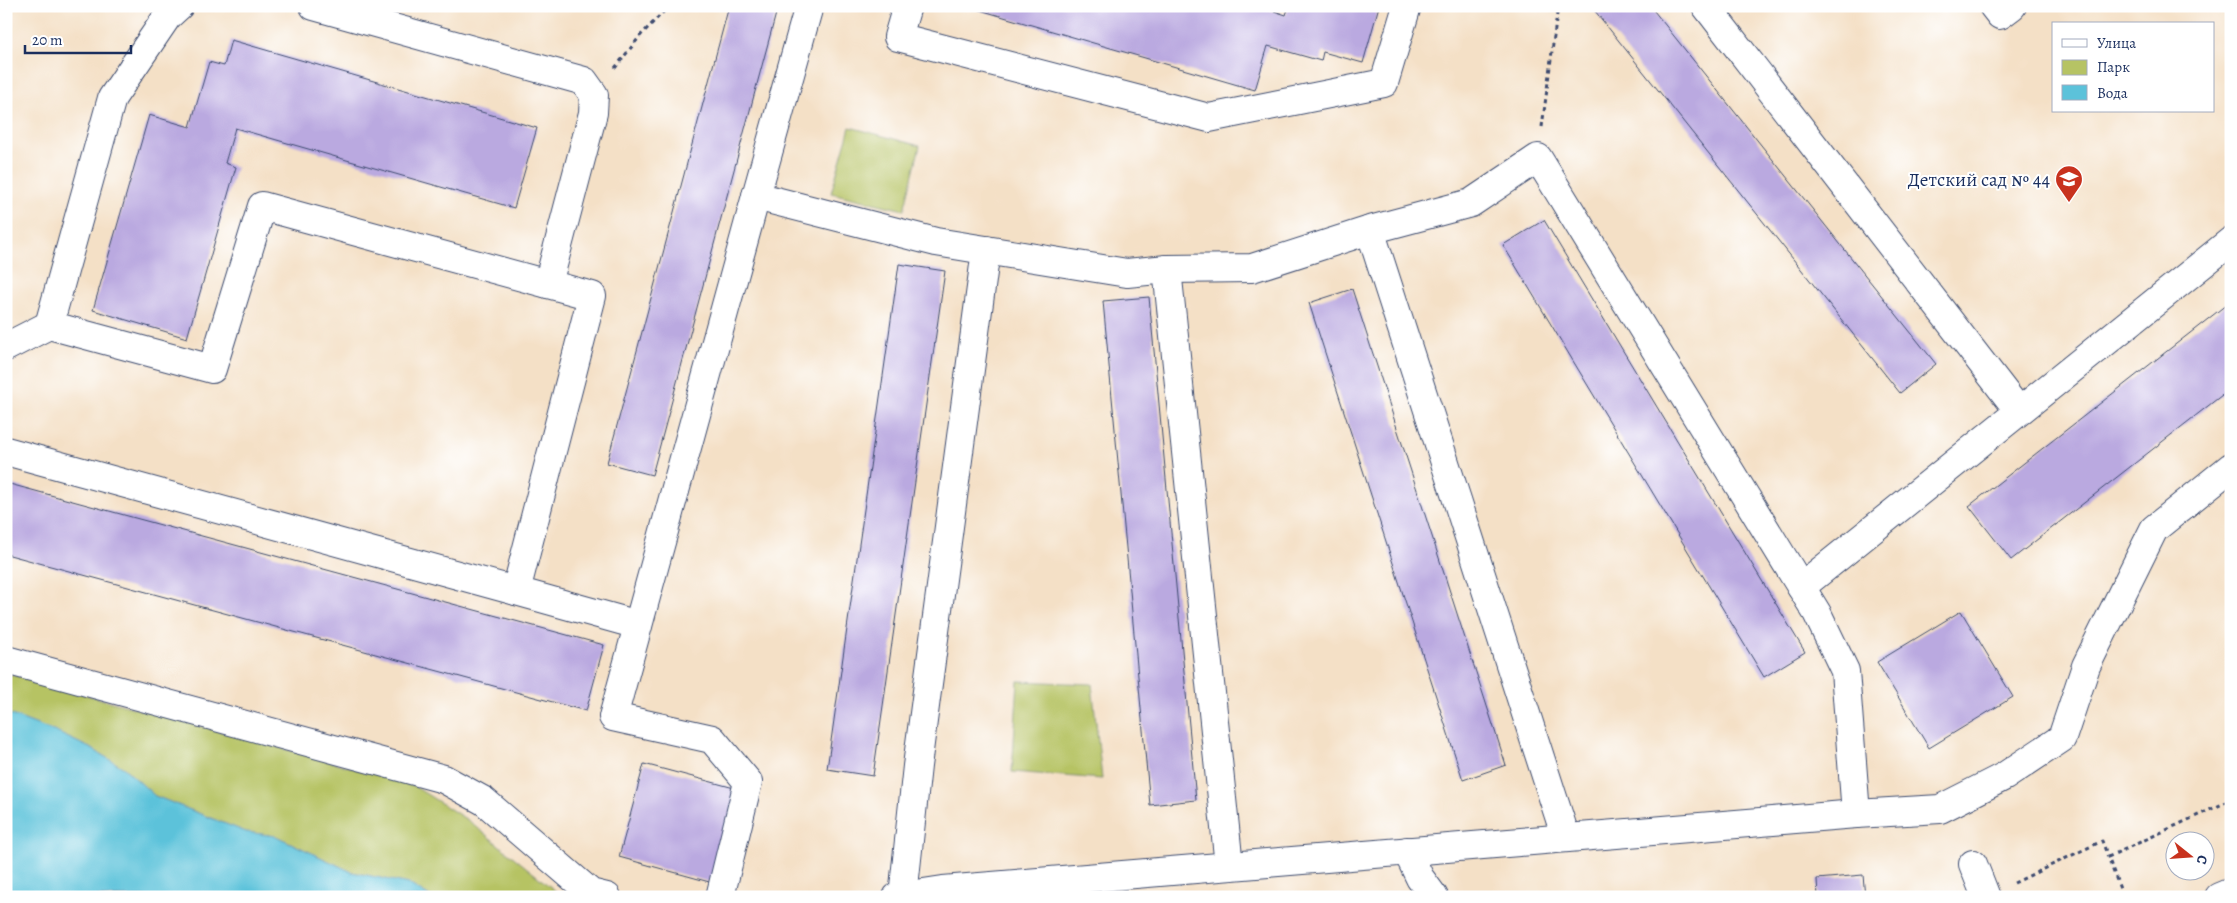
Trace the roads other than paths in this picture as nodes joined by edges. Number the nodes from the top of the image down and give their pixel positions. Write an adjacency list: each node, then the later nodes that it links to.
1 (179, 6): 15 (lane)
2 (314, 6): 14 (lane)
3 (809, 6): 9 (lane)
4 (907, 6): 5 (lane)
5 (1407, 6)
6 (1706, 6): 17 (lane)
7 (1993, 6): 8 (lane)
8 (2012, 6)
9 (756, 196): 12 (lane); 22 (lane)
10 (1370, 230): 13 (lane); 20 (lane); 25 (lane)
11 (2231, 241): 17 (lane)
12 (986, 250): 13 (lane); 30 (lane)
13 (1167, 269): 28 (lane)
14 (548, 284): 15 (lane); 21 (lane)
15 (49, 325): 16 (lane)
16 (6, 347)
17 (2020, 411): 20 (lane)
18 (6, 451): 21 (lane)
19 (2231, 467): 24 (lane)
20 (1801, 587): 24 (lane)
21 (516, 591): 22 (lane)
22 (638, 625): 32 (lane)
23 (6, 660): 31 (lane)
24 (1856, 814): 25 (lane)
25 (1566, 838): 26 (lane)
26 (1407, 851): 28 (lane); 33 (lane)
27 (1973, 864): 34 (lane)
28 (1229, 866): 30 (lane)
29 (2231, 892): 35 (lane)
30 (900, 896)
31 (607, 897)
32 (720, 897)
33 (1434, 897)
34 (1986, 897)
35 (2219, 897)

